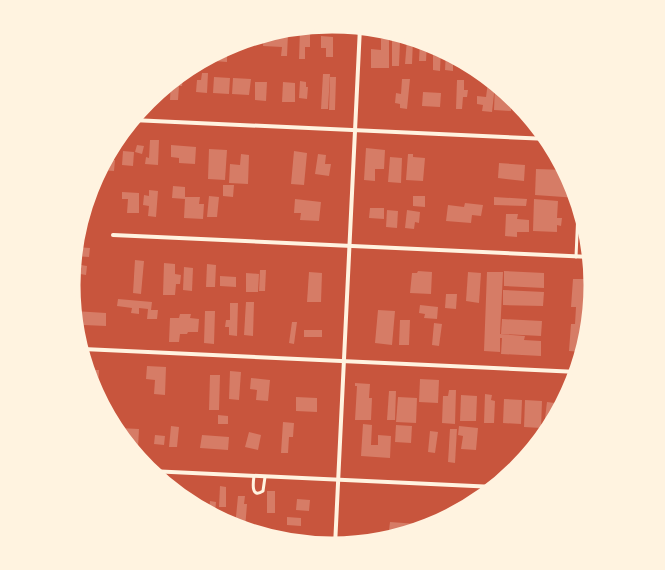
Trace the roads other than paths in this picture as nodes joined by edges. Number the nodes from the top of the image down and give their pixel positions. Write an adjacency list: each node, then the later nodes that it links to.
1 (360, 33): 3 (street)
2 (140, 120): 3 (street)
3 (355, 130): 4 (street); 7 (street)
4 (540, 139)
5 (578, 218): 8 (lane)
6 (113, 235): 7 (street)
7 (349, 246): 8 (street); 11 (street)
8 (576, 257): 9 (street)
9 (585, 257)
10 (87, 349): 11 (street)
11 (344, 361): 12 (street); 16 (street)
12 (571, 372)
13 (160, 471): 14 (street)
14 (254, 476): 15 (street); 15 (lane)
15 (265, 477): 16 (street)
16 (339, 480): 17 (street); 18 (street)
17 (487, 487)
18 (336, 539)

